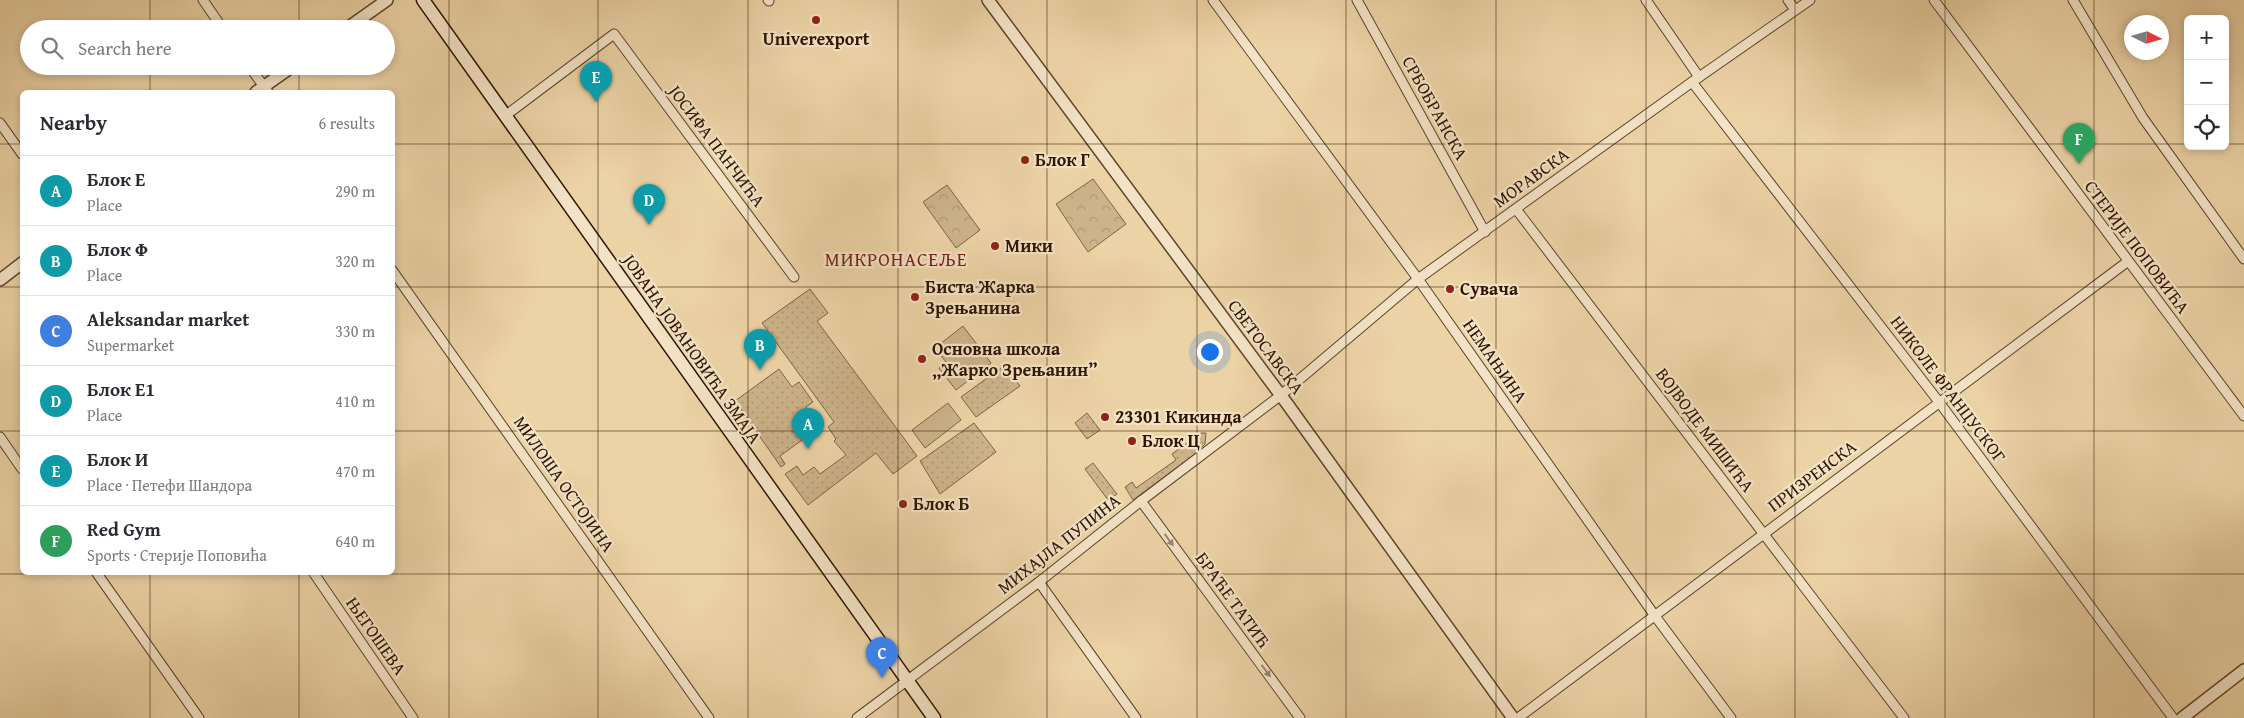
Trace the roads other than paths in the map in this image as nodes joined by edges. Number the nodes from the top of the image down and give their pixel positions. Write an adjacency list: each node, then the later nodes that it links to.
1 (203, 0): 13 (street)
2 (387, 0): 14 (street)
3 (423, 0): 20 (main road, ЈОВАНА ЈОВАНОВИЋА ЗМАЈА)
4 (988, 0): 32 (street, СВЕТОСАВСКА)
5 (1213, 0): 30 (street, НЕМАЊИНА)
6 (1357, 0): 24 (street, СРБОБРАНСКА)
7 (1646, 0): 17 (street, НИКОЛЕ ФРАНЦУСКОГ)
8 (1788, 0): 12 (street)
9 (1810, 0): 12 (street, МОРАВСКА)
10 (1934, 0): 26 (street, СТЕРИЈЕ ПОПОВИЋА)
11 (2073, 0): 25 (street)
12 (1795, 10): 17 (street, МОРАВСКА)
13 (217, 20)
14 (359, 20)
15 (254, 75): 18 (street)
16 (282, 75): 19 (street)
17 (1696, 79): 23 (street, МОРАВСКА); 33 (street, НИКОЛЕ ФРАНЦУСКОГ)
18 (261, 90)
19 (263, 90)
20 (505, 116): 29 (street, ЈОСИФА ПАНЧИЋА); 44 (main road, ЈОВАНА ЈОВАНОВИЋА ЗМАЈА)
21 (0, 123): 22 (street)
22 (20, 151)
23 (1516, 209): 24 (street, МОРАВСКА); 38 (street, ВОЈВОДЕ МИШИЋА)
24 (1486, 232): 30 (street, МОРАВСКА)
25 (2244, 259)
26 (2127, 262): 33 (street, ПРИЗРЕНСКА); 34 (street, СТЕРИЈЕ ПОПОВИЋА)
27 (20, 265): 31 (street)
28 (395, 274): 47 (street, МИЛОША ОСТОЈИНА)
29 (794, 277)
30 (1418, 279): 32 (street, МОРАВСКА); 42 (street, НЕМАЊИНА)
31 (0, 280)
32 (1281, 395): 37 (street, МИХАЈЛА ПУПИНА); 52 (street, СВЕТОСАВСКА)
33 (1939, 402): 38 (street, ПРИЗРЕНСКА); 56 (street, НИКОЛЕ ФРАНЦУСКОГ)
34 (2244, 416)
35 (0, 437): 36 (street)
36 (20, 466)
37 (1141, 500): 41 (street, МИХАЈЛА ПУПИНА); 51 (street, БРАЋЕ ТАТИЋ, one-way to 51)
38 (1764, 533): 42 (street, ПРИЗРЕНСКА); 55 (street, ВОЈВОДЕ МИШИЋА)
39 (98, 575): 45 (street)
40 (314, 575): 46 (street, ЊЕГОШЕВА)
41 (1039, 582): 44 (street, МИХАЈЛА ПУПИНА); 50 (street)
42 (1655, 616): 53 (street, ПРИЗРЕНСКА); 54 (street, НЕМАЊИНА)
43 (2244, 670): 57 (street)
44 (908, 681): 48 (street, МИХАЈЛА ПУПИНА); 49 (main road, ЈОВАНА ЈОВАНОВИЋА ЗМАЈА)
45 (199, 718)
46 (413, 718)
47 (709, 718)
48 (857, 718)
49 (934, 718)
50 (1136, 718)
51 (1300, 718)
52 (1512, 718)
53 (1518, 718)
54 (1730, 718)
55 (1904, 718)
56 (2173, 718)
57 (2182, 718)

